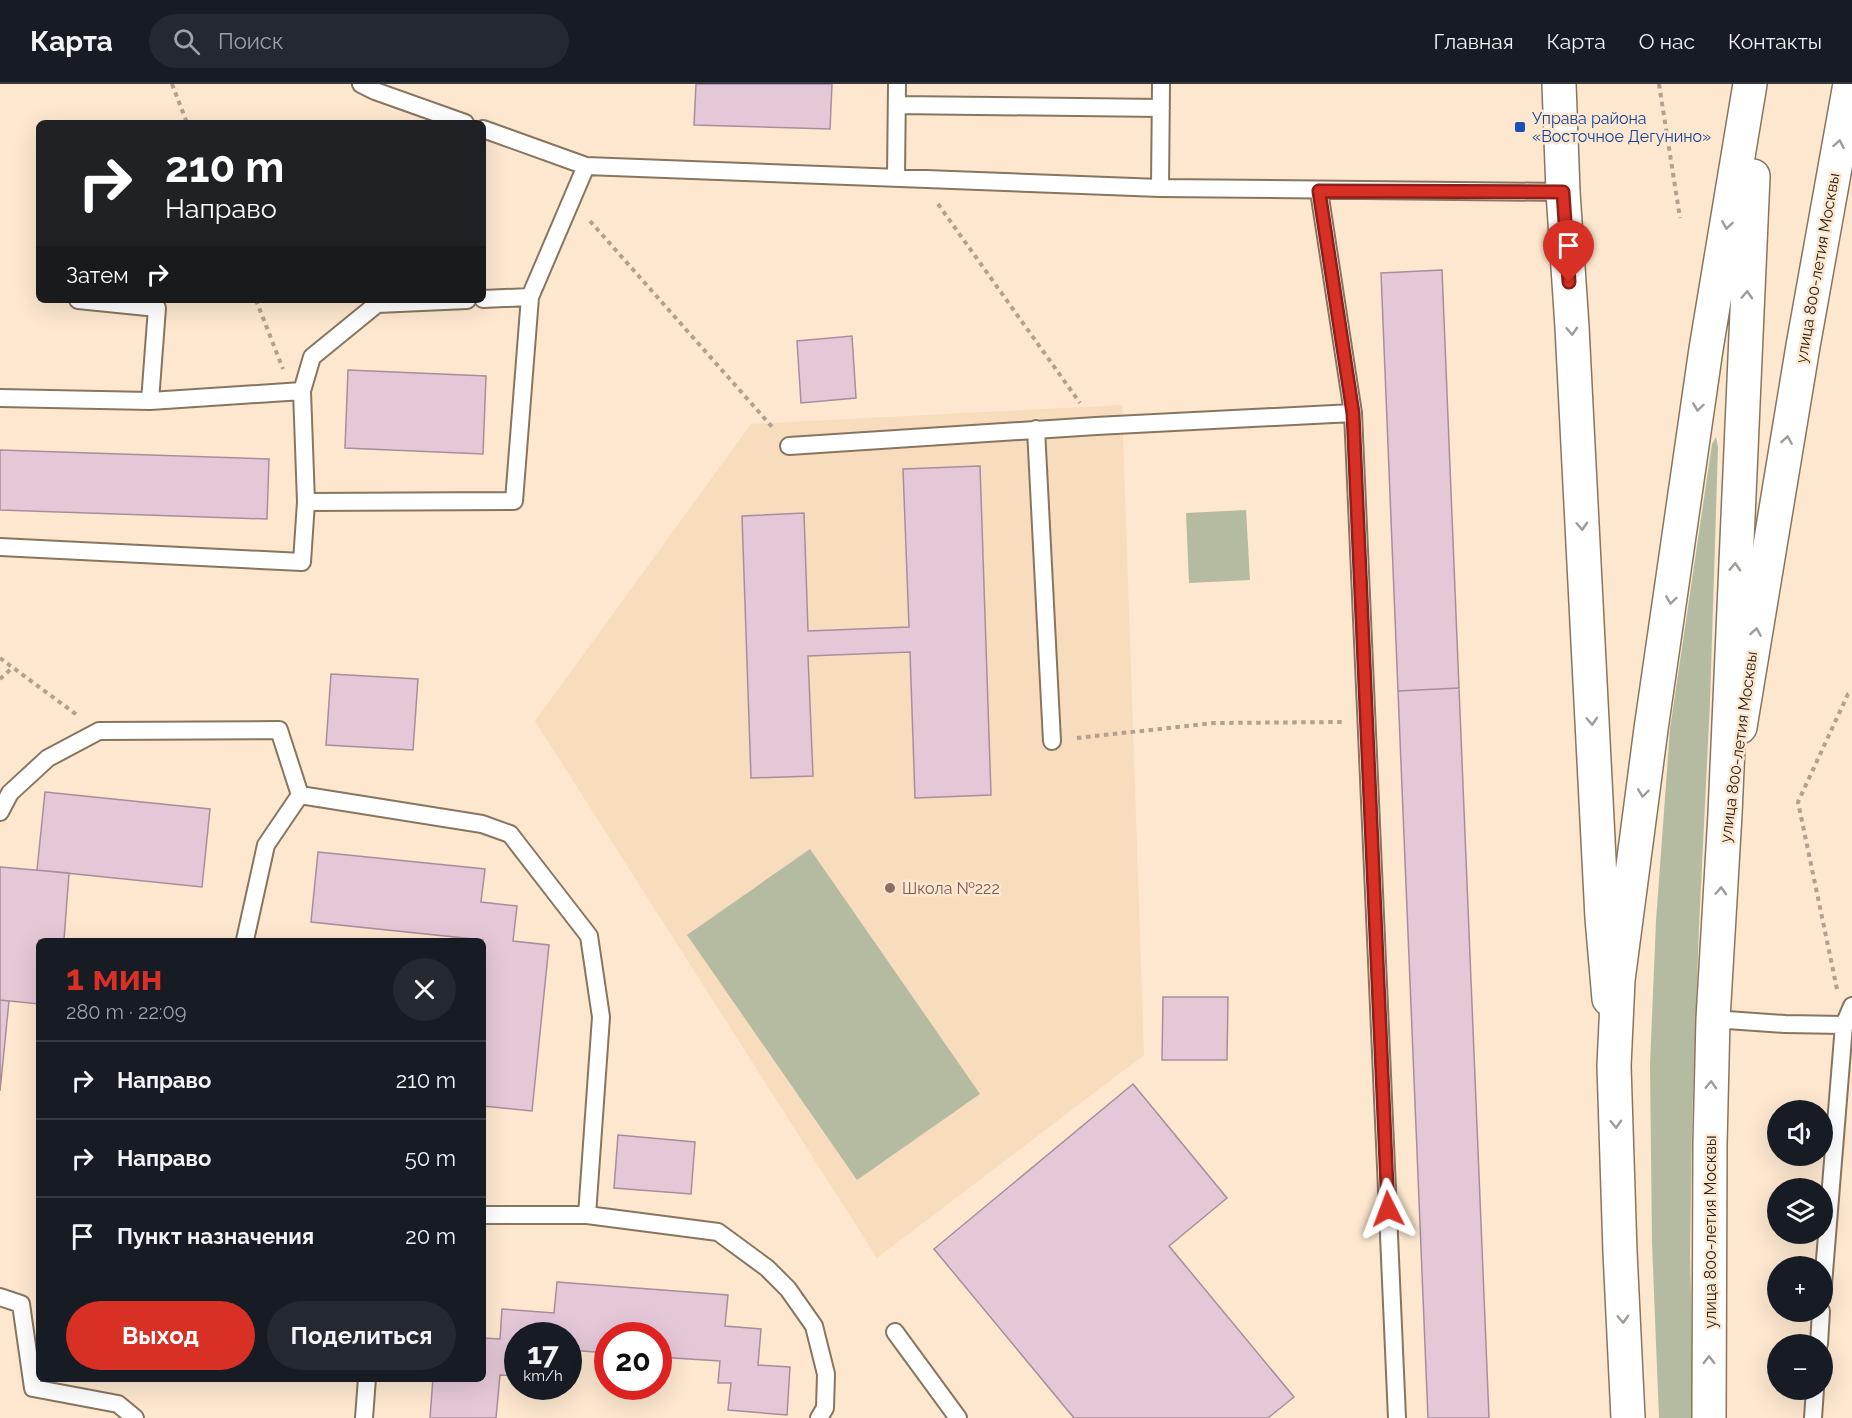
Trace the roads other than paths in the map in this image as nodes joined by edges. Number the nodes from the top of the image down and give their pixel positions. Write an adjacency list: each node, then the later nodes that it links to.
1 (897, 84): 8 (lane)
2 (1161, 84): 9 (lane)
3 (1559, 84): 16 (main road)
4 (1750, 84): 37 (main road, one-way to 37)
5 (1757, 84): 32 (main road, one-way to 5)
6 (1850, 84): 32 (main road, улица 800-летия Москвы, one-way to 6)
7 (370, 86): 10 (lane)
8 (897, 105): 9 (lane); 13 (lane)
9 (1161, 108): 14 (lane)
10 (457, 120)
11 (486, 130): 12 (lane)
12 (586, 166): 13 (lane); 17 (lane)
13 (896, 177): 14 (lane)
14 (1160, 188): 15 (lane)
15 (1319, 191): 16 (lane); 24 (lane)
16 (1563, 192): 37 (main road, one-way to 37)
17 (530, 297): 18 (lane); 27 (lane)
18 (486, 299)
19 (108, 303): 23 (lane)
20 (399, 303): 21 (lane)
21 (297, 391): 23 (lane); 27 (lane)
22 (0, 398): 23 (lane)
23 (150, 401)
24 (1353, 413): 25 (lane); 49 (lane)
25 (1036, 429): 26 (lane); 29 (lane)
26 (789, 446)
27 (306, 502): 28 (lane)
28 (0, 547)
29 (1053, 741)
30 (300, 795): 31 (lane); 33 (lane); 39 (lane)
31 (0, 812)
32 (1725, 814): 35 (main road, улица 800-летия Москвы, one-way to 32)
33 (245, 938)
34 (1852, 1006): 36 (lane)
35 (1713, 1019): 36 (lane); 51 (main road, улица 800-летия Москвы, one-way to 35)
36 (1848, 1022): 40 (lane)
37 (1614, 1066): 50 (main road, one-way to 50)
38 (486, 1215): 39 (lane)
39 (587, 1215): 47 (lane)
40 (1826, 1256)
41 (0, 1297): 45 (lane)
42 (895, 1332): 48 (lane)
43 (367, 1382): 46 (lane)
44 (1814, 1400): 52 (lane)
45 (135, 1418)
46 (364, 1418)
47 (819, 1418)
48 (958, 1418)
49 (1398, 1418)
50 (1628, 1418)
51 (1709, 1418)
52 (1813, 1418)

